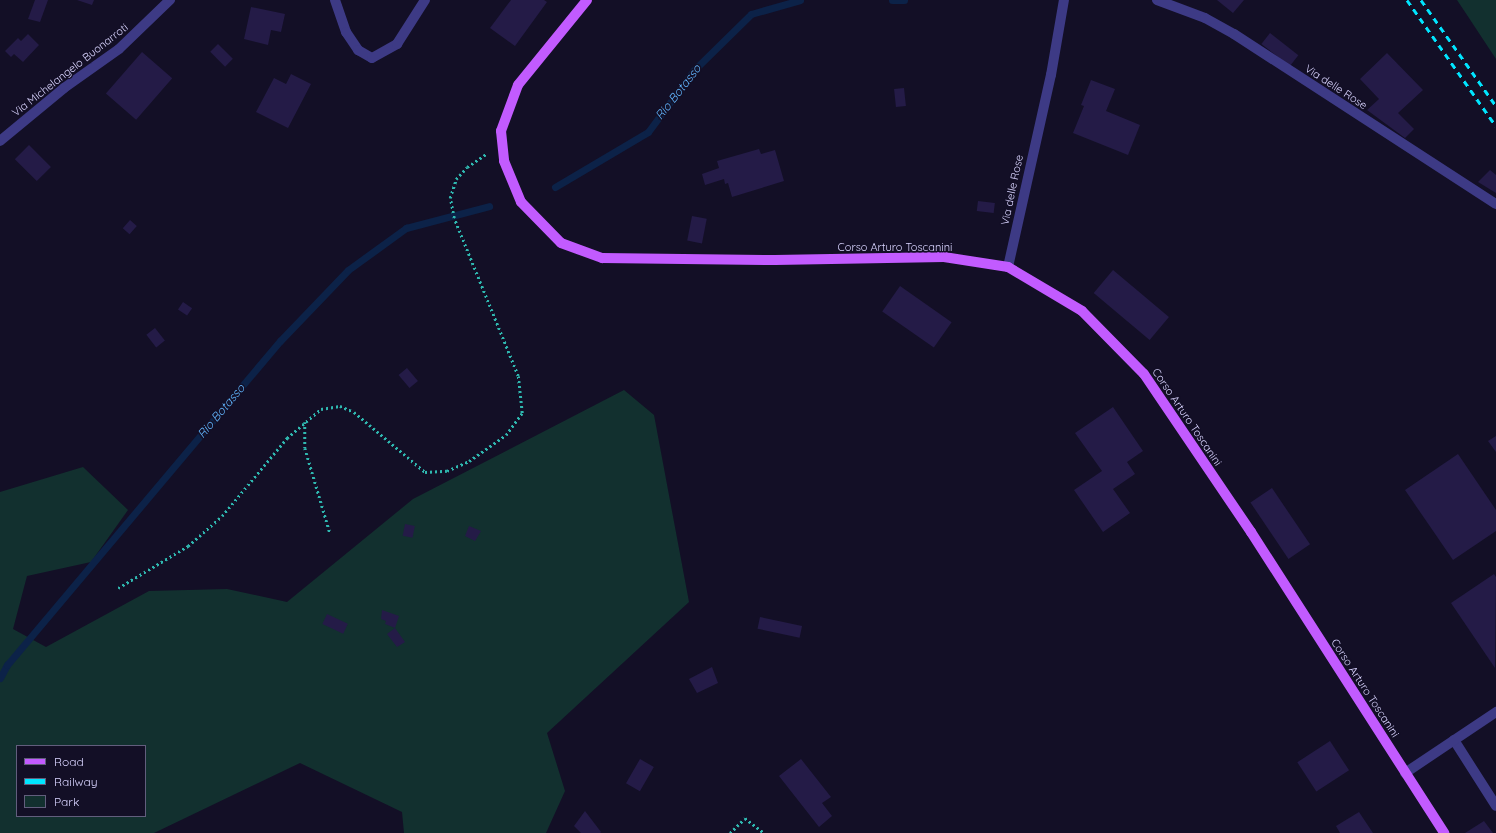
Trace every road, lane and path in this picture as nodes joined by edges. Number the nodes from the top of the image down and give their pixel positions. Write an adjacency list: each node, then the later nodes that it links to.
1 (170, 0): 7 (street, Via Michelangelo Buonarroti)
2 (335, 0): 3 (street)
3 (424, 0)
4 (1064, 0): 10 (street, Via delle Rose)
5 (1157, 0): 9 (street, Via delle Rose)
6 (584, 3): 8 (main road, Corso Arturo Toscanini)
7 (0, 141)
8 (501, 146): 10 (main road, Corso Arturo Toscanini); 11 (path)
9 (1496, 204)
10 (1008, 267): 16 (main road, Corso Arturo Toscanini)
11 (305, 421): 12 (path); 13 (path)
12 (330, 533)
13 (118, 588)
14 (1496, 712): 15 (street)
15 (1454, 740): 16 (street); 17 (street)
16 (1406, 773): 20 (main road, Corso Arturo Toscanini)
17 (1496, 806)
18 (730, 833): 19 (path)
19 (764, 833)
20 (1444, 833)

